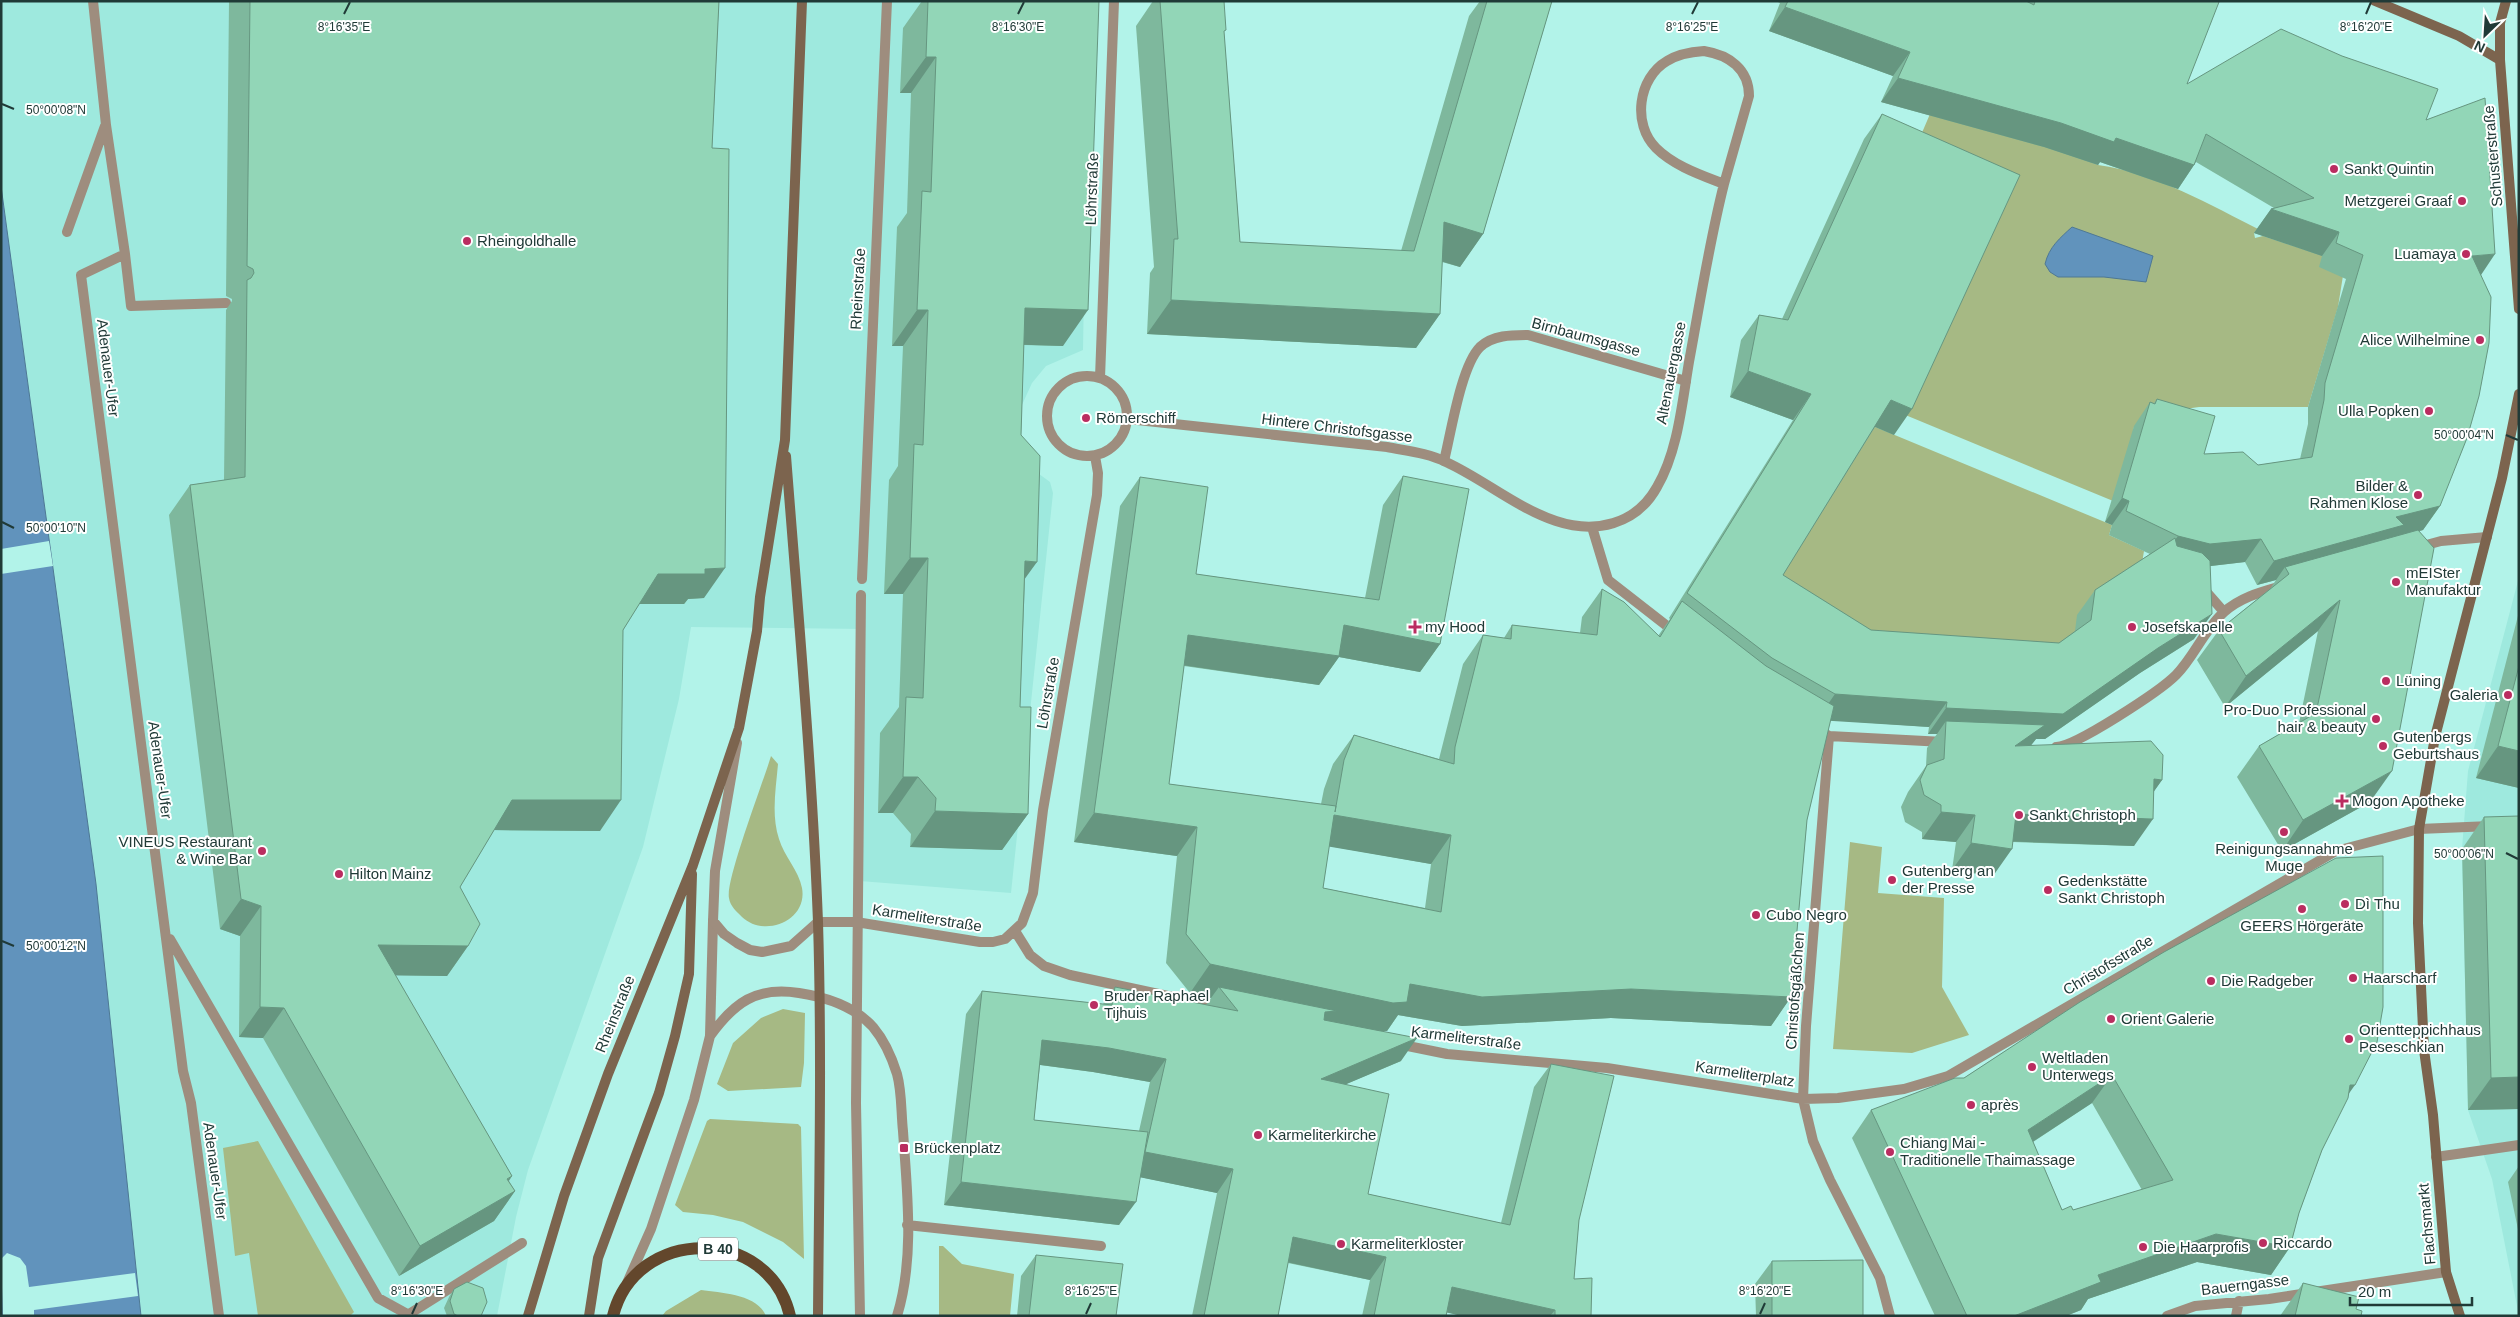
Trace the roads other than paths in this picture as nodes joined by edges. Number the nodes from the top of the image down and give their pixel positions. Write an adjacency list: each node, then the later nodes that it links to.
1 (93, 1): 8 (street)
2 (802, 1): 19 (main road, Rheinstraße)
3 (887, 1): 25 (street, Rheinstraße)
4 (1114, 1): 15 (street, Löhrstraße)
5 (2375, 1): 7 (main road)
6 (2506, 1): 7 (main road, Schusterstraße)
7 (2500, 60): 10 (main road, Schusterstraße)
8 (106, 125): 11 (street); 12 (street)
9 (1724, 184): 9 (street, Altenauergasse); 16 (street, Altenauergasse)
10 (2516, 211): 14 (main road, Schusterstraße)
11 (67, 232)
12 (125, 254): 13 (street); 43 (street, Adenauer-Ufer)
13 (226, 303)
14 (2519, 309)
15 (1100, 378): 18 (street); 20 (street)
16 (1686, 381): 21 (street, Birnbaumsgasse); 22 (street, Altenauergasse)
17 (2519, 394): 23 (main road)
18 (1128, 419): 20 (street); 21 (street, Hintere Christofsgasse)
19 (785, 440): 32 (main road, Rheinstraße); 40 (main road, Rheinstraße)
20 (1095, 456): 42 (street, Löhrstraße)
21 (1444, 461): 22 (street, Hintere Christofsgasse)
22 (1592, 528): 30 (street)
23 (2487, 537): 24 (street); 37 (main road)
24 (2413, 549)
25 (862, 579)
26 (2194, 579): 29 (street)
27 (2294, 582): 29 (street)
28 (862, 595): 41 (street)
29 (2224, 612): 35 (street)
30 (1687, 641)
31 (1805, 722): 33 (street)
32 (739, 728): 38 (main road, Rheinstraße); 39 (street, Rheinstraße)
33 (1829, 736): 34 (street); 50 (street, Christofsgäßchen)
34 (1956, 742)
35 (2043, 746)
36 (2501, 825): 37 (street, Christofsstraße)
37 (2419, 829): 50 (street, Christofsstraße); 52 (main road)
38 (693, 865): 61 (main road, Rheinstraße); 62 (main road)
39 (713, 921): 40 (street); 47 (street, Rheinstraße)
40 (818, 922): 41 (street, Karmeliterstraße); 44 (main road, Rheinstraße)
41 (856, 922): 42 (street, Karmeliterstraße); 46 (street)
42 (1015, 931): 45 (street)
43 (167, 934): 59 (street); 60 (street, Adenauer-Ufer)
44 (819, 996): 46 (street, Rheinstraße); 47 (street, Rheinstraße); 65 (main road, Rheinstraße)
45 (1232, 1010)
46 (858, 1012): 53 (street, Rheinstraße); 66 (street)
47 (710, 1036): 57 (street, Rheinstraße)
48 (1388, 1042): 49 (street, Karmeliterstraße)
49 (1607, 1068): 50 (street, Karmeliterplatz)
50 (1803, 1099): 68 (street, Karmeliterplatz)
51 (2519, 1145): 52 (street)
52 (2436, 1157): 56 (main road, Flachsmarkt)
53 (908, 1224): 55 (street); 67 (street, Rheinstraße)
54 (522, 1243): 59 (street)
55 (1101, 1246)
56 (2446, 1272): 58 (street, Bauerngasse); 71 (main road, Flachsmarkt)
57 (626, 1285): 63 (main road, Rheinstraße / B 40); 64 (main road, Rheinstraße / B 40)
58 (2239, 1300): 69 (street, Bauerngasse); 70 (street)
59 (407, 1315)
60 (219, 1316)
61 (528, 1316)
62 (589, 1316)
63 (613, 1316)
64 (790, 1316)
65 (818, 1316)
66 (860, 1316)
67 (897, 1316)
68 (1890, 1316)
69 (2166, 1316)
70 (2236, 1316)
71 (2460, 1316)

